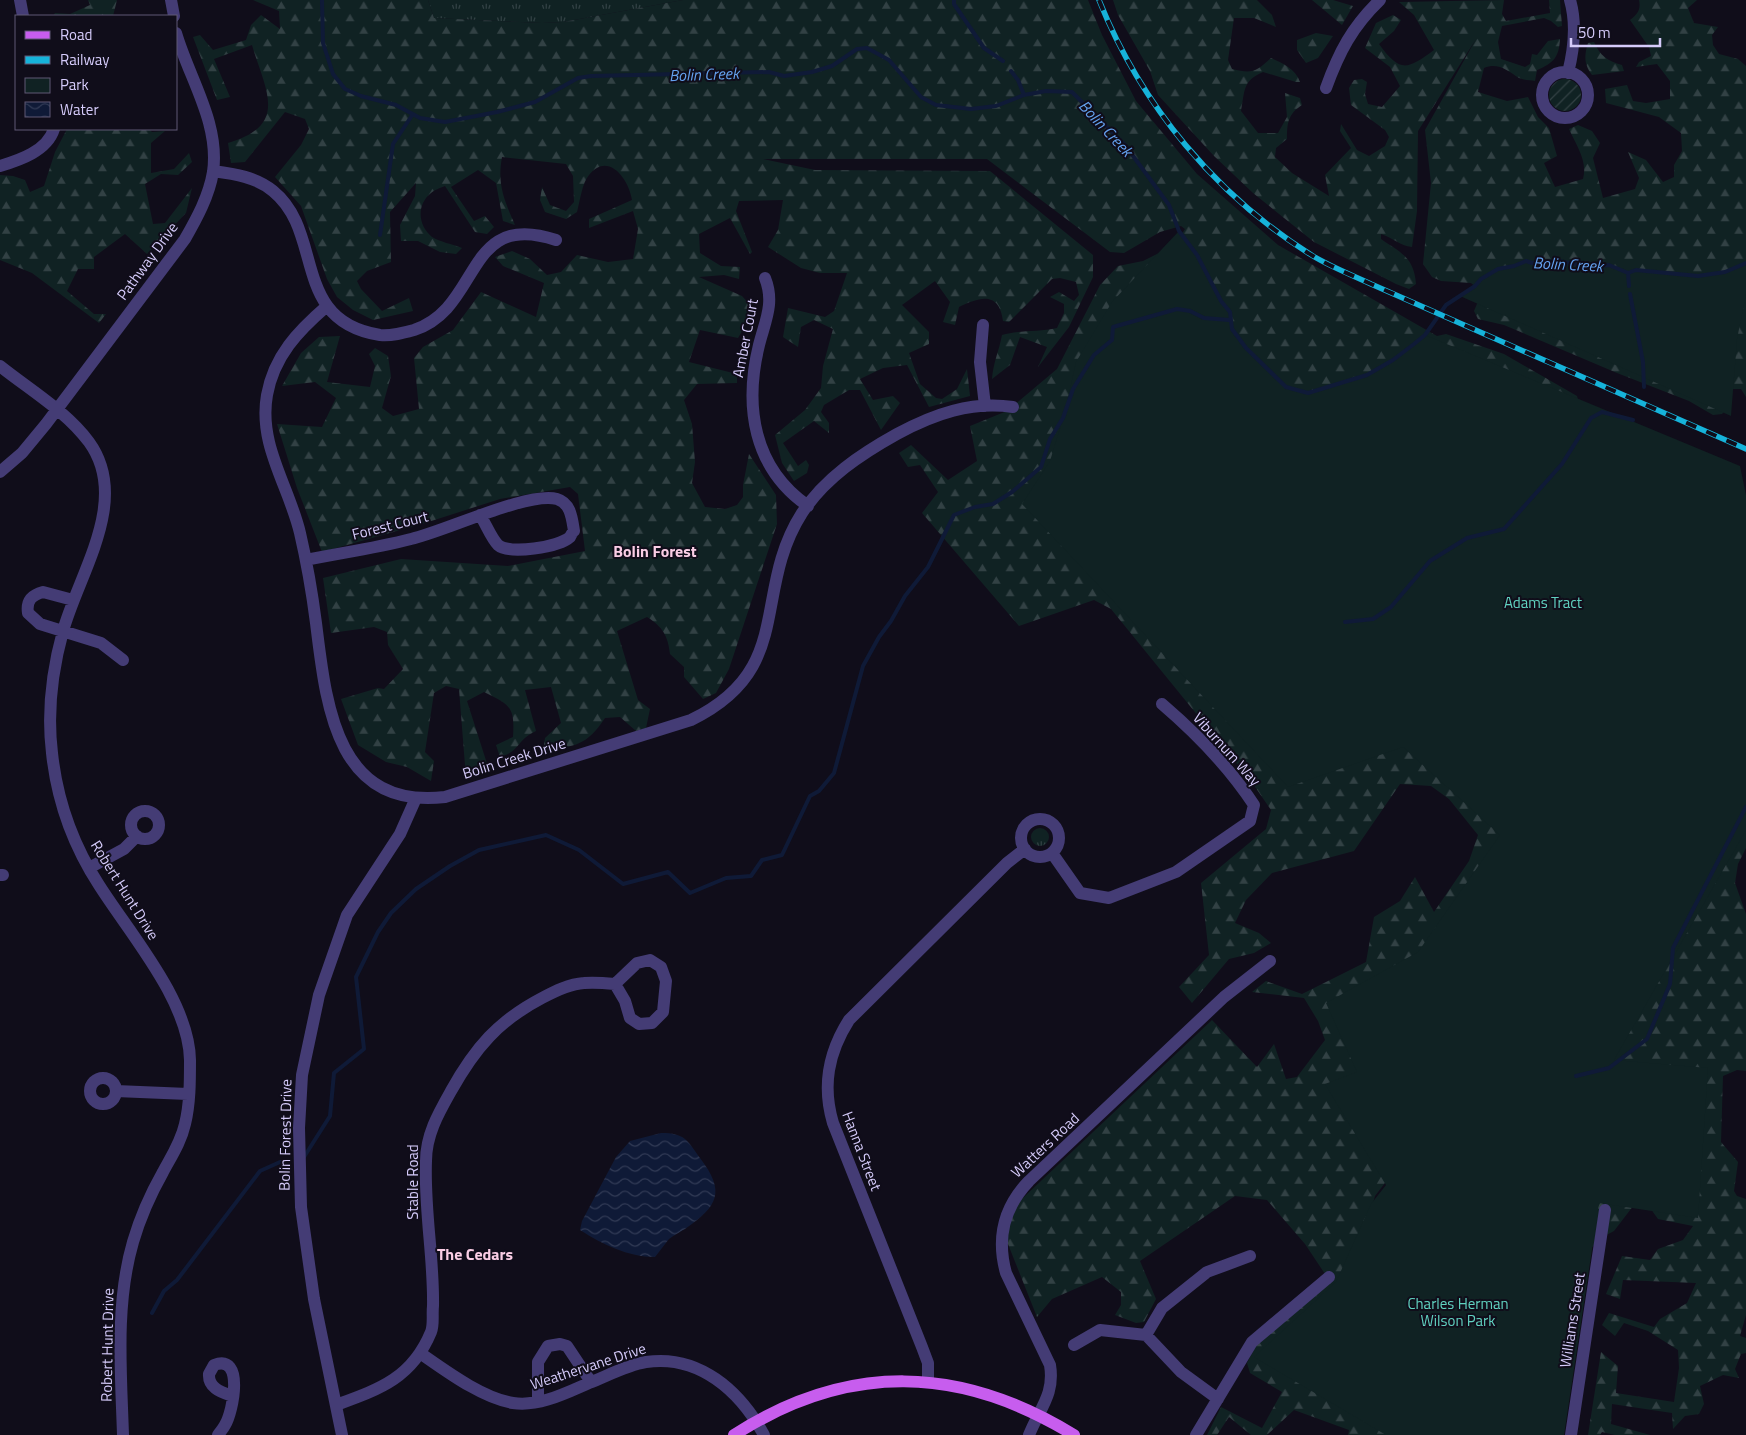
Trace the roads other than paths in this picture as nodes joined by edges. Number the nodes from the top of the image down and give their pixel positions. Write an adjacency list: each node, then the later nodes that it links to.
1 (20, 0): 5 (street)
2 (171, 0): 6 (street)
3 (1380, 0): 9 (street)
4 (1570, 0): 8 (street)
5 (22, 15)
6 (174, 15)
7 (178, 39): 12 (street, Pathway Drive)
8 (1568, 73)
9 (1326, 88)
10 (53, 130): 11 (street)
11 (0, 166)
12 (213, 171): 15 (street); 20 (street, Pathway Drive)
13 (556, 240): 15 (street)
14 (766, 278): 22 (street, Amber Court)
15 (327, 306): 24 (street, Bolin Creek Drive)
16 (983, 325): 18 (street)
17 (0, 366): 20 (street, Robert Hunt Drive)
18 (985, 406): 19 (street, Bolin Creek Drive); 22 (street, Bolin Creek Drive)
19 (1013, 407)
20 (56, 410): 21 (street, Pathway Drive); 25 (street, Robert Hunt Drive)
21 (0, 472)
22 (808, 506): 29 (street, Bolin Creek Drive)
23 (480, 515): 23 (street, Forest Court); 24 (street, Forest Court)
24 (306, 560): 29 (street, Bolin Creek Drive)
25 (73, 600): 26 (street, Robert Hunt Drive); 26 (street)
26 (64, 630): 27 (street); 33 (street, Robert Hunt Drive)
27 (122, 660)
28 (1162, 704): 32 (street, Viburnum Way)
29 (416, 798): 49 (street, Bolin Forest Drive)
30 (137, 836): 33 (street)
31 (1025, 849): 32 (street); 32 (street); 45 (street, Hanna Street)
32 (1052, 853)
33 (89, 868): 37 (street, Robert Hunt Drive)
34 (1270, 961): 50 (street, Watters Road)
35 (615, 984): 35 (street); 43 (street, Stable Road)
36 (116, 1091): 37 (street)
37 (188, 1094): 52 (street, Robert Hunt Drive)
38 (1605, 1210): 60 (street, Williams Street)
39 (1250, 1256): 41 (street)
40 (1329, 1277): 47 (street)
41 (1146, 1335): 42 (street); 47 (street)
42 (1074, 1345)
43 (420, 1353): 48 (street, Weathervane Drive); 49 (street, Stable Road)
44 (591, 1382): 48 (street, Weathervane Drive); 48 (street); 51 (street, Weathervane Drive)
45 (928, 1382): 50 (main road); 51 (main road)
46 (232, 1396): 53 (street)
47 (1218, 1399): 59 (street)
48 (538, 1401)
49 (336, 1405): 54 (street, Bolin Forest Drive)
50 (1040, 1414): 57 (street, Watters Road); 58 (main road)
51 (756, 1421): 55 (main road); 56 (street, Weathervane Drive)
52 (124, 1435)
53 (218, 1435)
54 (342, 1435)
55 (734, 1435)
56 (764, 1435)
57 (1029, 1435)
58 (1074, 1435)
59 (1196, 1435)
60 (1571, 1435)

